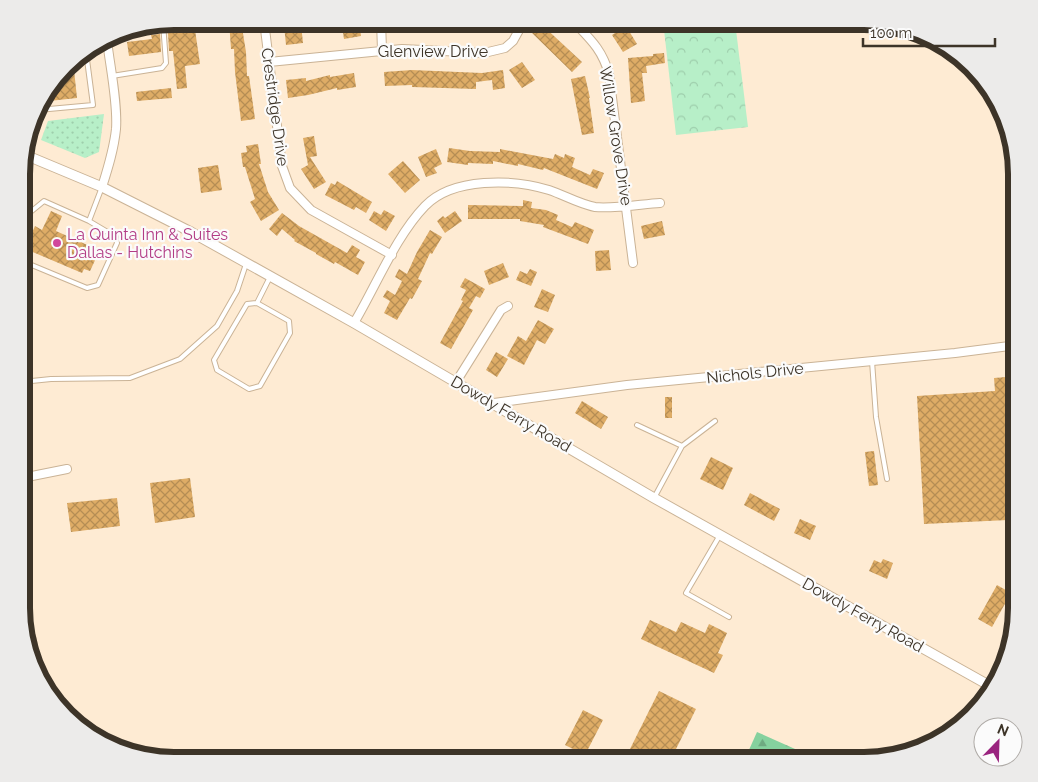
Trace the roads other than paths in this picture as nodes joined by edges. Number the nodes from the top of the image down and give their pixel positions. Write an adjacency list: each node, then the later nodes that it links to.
1 (265, 30): 9 (street, Crestridge Drive)
2 (381, 30): 7 (street)
3 (519, 30): 7 (street, Glenview Drive)
4 (581, 30): 15 (street, Willow Grove Drive)
5 (164, 31): 10 (lane)
6 (108, 46): 10 (street)
7 (382, 50): 9 (street, Glenview Drive)
8 (87, 60): 11 (lane)
9 (269, 62): 18 (street, Crestridge Drive)
10 (111, 76): 13 (street)
11 (46, 109)
12 (31, 157): 13 (street, Dowdy Ferry Road)
13 (102, 187): 17 (lane); 20 (street, Dowdy Ferry Road)
14 (660, 203): 15 (street)
15 (626, 205): 18 (street); 21 (street, Willow Grove Drive)
16 (30, 213): 17 (lane)
17 (89, 221): 19 (lane)
18 (392, 255): 25 (street)
19 (30, 263)
20 (246, 263): 22 (street, Dowdy Ferry Road); 28 (lane)
21 (632, 263)
22 (270, 276): 23 (lane); 25 (street, Dowdy Ferry Road)
23 (257, 303): 23 (lane)
24 (508, 306): 29 (street)
25 (354, 323): 29 (street, Dowdy Ferry Road)
26 (1008, 346): 27 (street, Nichols Drive)
27 (872, 361): 30 (street, Nichols Drive); 36 (lane)
28 (30, 381)
29 (456, 382): 30 (street, Dowdy Ferry Road)
30 (494, 403): 37 (street, Dowdy Ferry Road)
31 (715, 421): 33 (lane)
32 (637, 425): 33 (lane)
33 (682, 446): 37 (lane)
34 (66, 469): 35 (street)
35 (30, 476)
36 (887, 479)
37 (654, 498): 38 (street, Dowdy Ferry Road)
38 (720, 535): 39 (lane); 40 (street, Dowdy Ferry Road)
39 (729, 618)
40 (986, 684)

